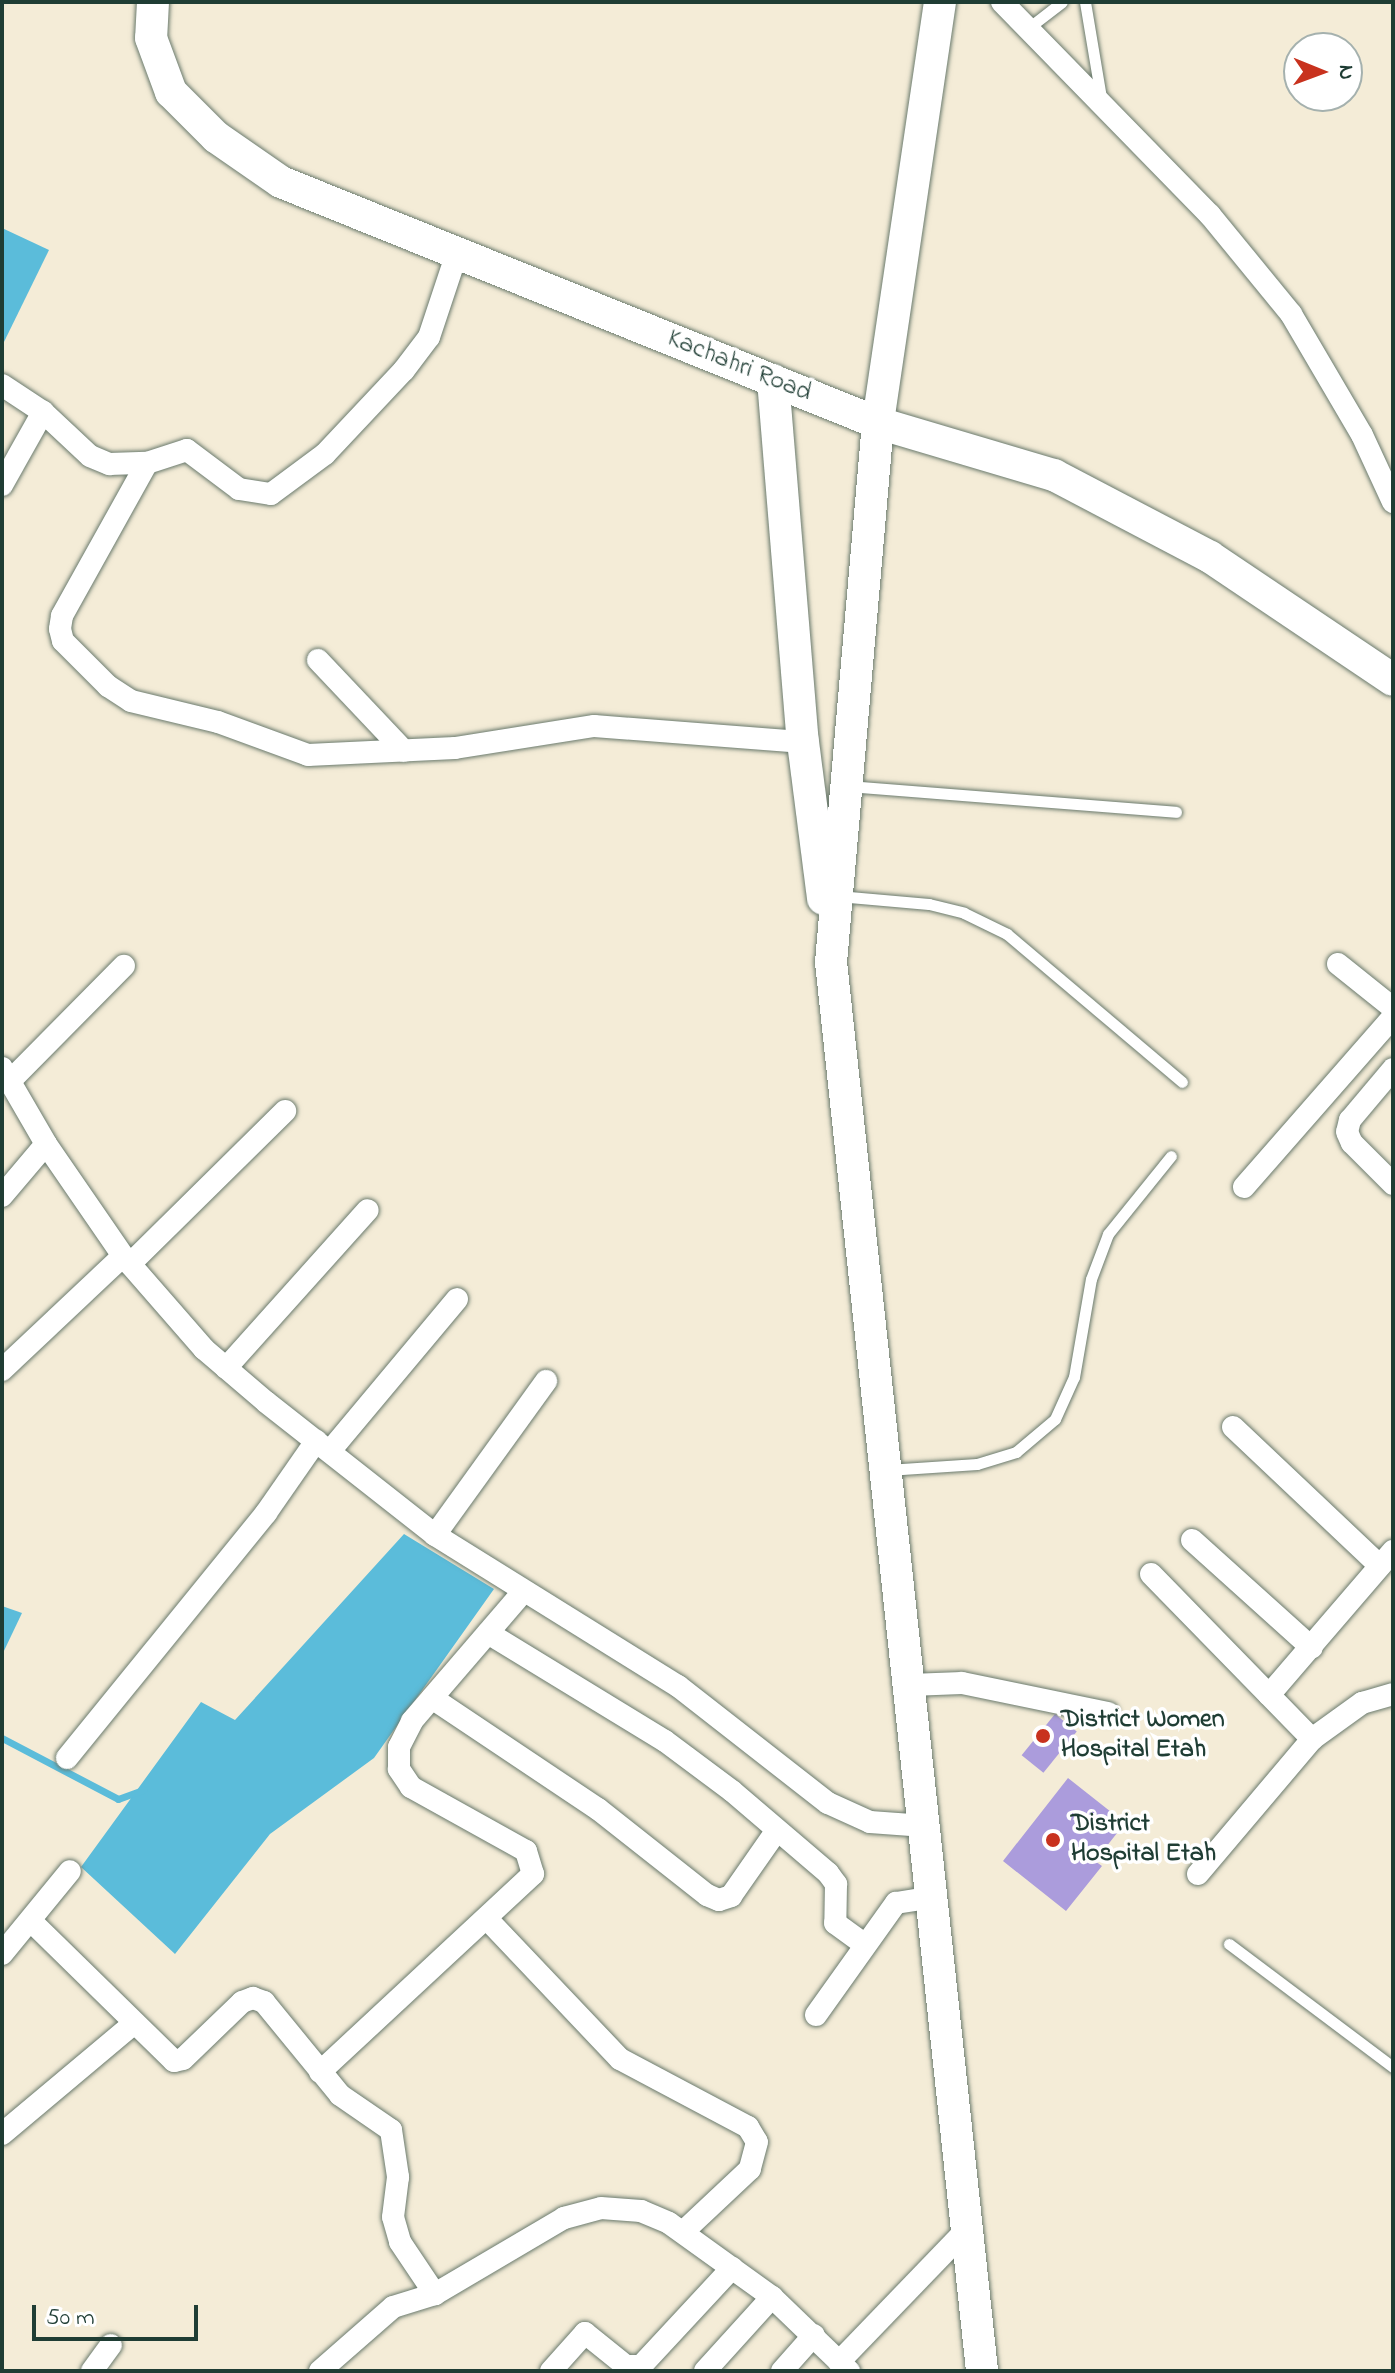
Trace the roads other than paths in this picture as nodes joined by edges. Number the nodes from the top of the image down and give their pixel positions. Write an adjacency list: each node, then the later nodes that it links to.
1 (153, 2): 8 (street, Kachahri Road)
2 (940, 2): 12 (street)
3 (1002, 2): 6 (street)
4 (1062, 2): 6 (lane)
5 (1085, 2): 7 (lane)
6 (1027, 29): 7 (street)
7 (1103, 111): 15 (street)
8 (457, 253): 9 (street, Kachahri Road); 13 (street)
9 (773, 380): 12 (street, Kachahri Road); 18 (street)
10 (2, 385): 11 (street)
11 (43, 412): 13 (street); 14 (street)
12 (878, 423): 17 (street, Kachahri Road); 20 (street)
13 (147, 463): 19 (street)
14 (2, 485)
15 (1393, 502)
16 (318, 660): 19 (street)
17 (1393, 680)
18 (803, 742): 19 (street); 23 (street)
19 (404, 751)
20 (847, 786): 21 (lane); 22 (street)
21 (1176, 812)
22 (837, 896): 23 (street); 30 (lane)
23 (831, 962): 45 (street)
24 (1338, 964): 26 (street)
25 (124, 966): 29 (street)
26 (1393, 1008)
27 (1393, 1017): 35 (street)
28 (1393, 1069): 34 (street)
29 (4, 1072): 32 (street)
30 (1182, 1082)
31 (285, 1111): 38 (street)
32 (46, 1144): 36 (street); 38 (street)
33 (1171, 1156): 45 (lane)
34 (1393, 1184)
35 (1244, 1187)
36 (2, 1196)
37 (368, 1210): 40 (street)
38 (127, 1260): 40 (street); 41 (street)
39 (457, 1299): 44 (street)
40 (226, 1368): 44 (street)
41 (2, 1370)
42 (546, 1381): 46 (street)
43 (1233, 1427): 48 (street)
44 (323, 1446): 46 (street); 59 (street)
45 (886, 1470): 53 (street)
46 (435, 1535): 50 (street)
47 (1192, 1540): 52 (street)
48 (1386, 1558): 52 (street)
49 (1151, 1574): 55 (street)
50 (523, 1592): 51 (street); 60 (street)
51 (488, 1633): 56 (street); 61 (street)
52 (1312, 1648): 55 (street)
53 (910, 1685): 57 (street); 60 (street)
54 (1393, 1694): 58 (street)
55 (1269, 1695): 58 (street)
56 (432, 1698): 61 (street); 66 (street)
57 (1108, 1713)
58 (1312, 1739): 63 (street)
59 (67, 1758)
60 (925, 1826): 64 (street)
61 (777, 1830): 68 (street)
62 (70, 1871): 65 (street)
63 (1198, 1874)
64 (932, 1897): 68 (street); 75 (street)
65 (31, 1921): 69 (street); 71 (street)
66 (489, 1921): 73 (street); 76 (street)
67 (1229, 1944): 72 (lane)
68 (865, 1945): 70 (street)
69 (2, 1954)
70 (816, 2015)
71 (133, 2024): 73 (street); 74 (street)
72 (1393, 2067)
73 (320, 2072): 78 (street)
74 (2, 2134)
75 (967, 2229): 82 (street); 88 (street)
76 (683, 2232): 77 (street); 78 (street)
77 (732, 2268): 79 (street); 85 (street)
78 (435, 2294): 83 (street)
79 (772, 2297): 80 (street); 86 (street)
80 (814, 2335): 82 (street); 87 (street)
81 (111, 2345): 84 (street)
82 (844, 2367)
83 (324, 2370)
84 (92, 2371)
85 (551, 2371)
86 (705, 2371)
87 (782, 2371)
88 (982, 2371)

